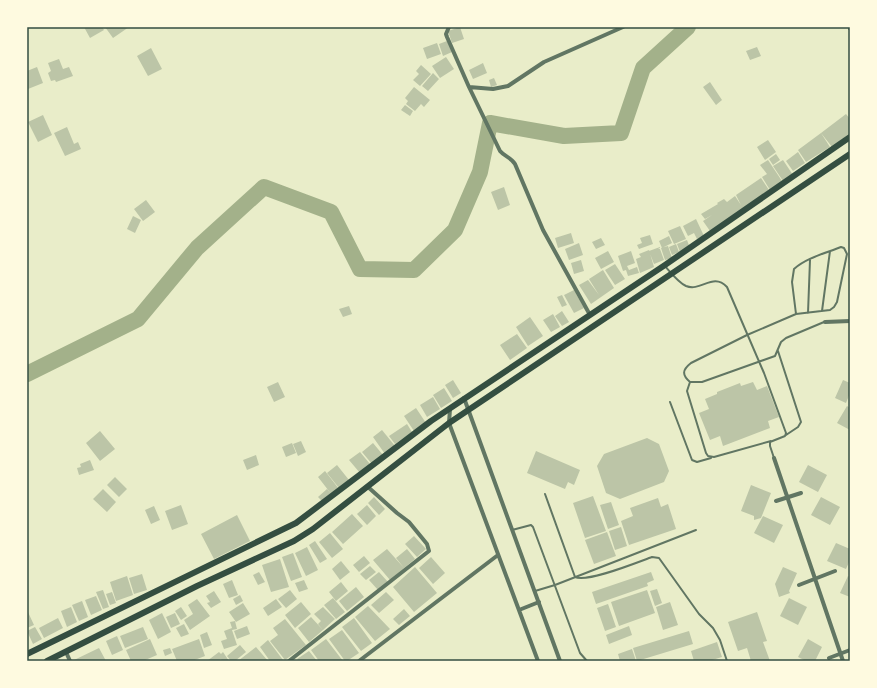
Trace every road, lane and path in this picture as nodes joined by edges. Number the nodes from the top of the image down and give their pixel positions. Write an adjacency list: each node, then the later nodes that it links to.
1 (449, 27): 3 (street)
2 (623, 27): 3 (street)
3 (469, 87): 13 (street)
4 (850, 137): 8 (highway)
5 (850, 154): 9 (highway)
6 (830, 251): 7 (lane); 10 (lane); 10 (lane)
7 (810, 260): 11 (lane); 12 (lane)
8 (665, 266): 9 (lane); 13 (highway)
9 (671, 274): 16 (lane); 23 (highway)
10 (822, 311): 11 (lane)
11 (808, 313): 12 (lane)
12 (796, 314): 16 (lane)
13 (590, 315): 20 (highway)
14 (850, 321): 15 (street)
15 (825, 322): 17 (lane)
16 (747, 335): 18 (lane); 19 (lane)
17 (778, 351): 18 (lane); 25 (lane)
18 (759, 362): 19 (lane); 25 (lane)
19 (690, 382): 27 (lane)
20 (464, 398): 22 (highway); 23 (street)
21 (670, 402): 27 (lane)
22 (450, 408): 24 (street); 38 (highway)
23 (468, 410): 24 (highway); 34 (street)
24 (449, 423): 29 (highway); 36 (street)
25 (786, 435): 26 (lane)
26 (772, 441): 27 (lane); 28 (lane)
27 (714, 457)
28 (774, 458): 32 (street)
29 (368, 487): 43 (highway); 54 (street)
30 (801, 493): 32 (street)
31 (545, 494): 39 (lane)
32 (787, 498): 33 (street); 40 (street)
33 (776, 501)
34 (512, 530): 41 (lane); 44 (street)
35 (696, 530): 39 (lane)
36 (498, 555): 46 (street); 55 (street)
37 (835, 571): 40 (street)
38 (191, 574): 43 (highway); 50 (highway)
39 (575, 577): 41 (lane); 59 (lane)
40 (816, 579): 42 (street); 49 (street)
41 (555, 585): 44 (lane); 58 (lane)
42 (799, 585)
43 (197, 586): 48 (highway)
44 (535, 591): 45 (street)
45 (539, 602): 46 (street); 57 (street)
46 (519, 610): 56 (street)
47 (850, 650): 49 (street)
48 (66, 652): 52 (highway); 53 (street)
49 (840, 653): 51 (street); 60 (street)
50 (27, 654)
51 (829, 658)
52 (47, 661)
53 (70, 661)
54 (289, 661)
55 (359, 661)
56 (538, 661)
57 (560, 661)
58 (587, 661)
59 (727, 661)
60 (843, 661)

